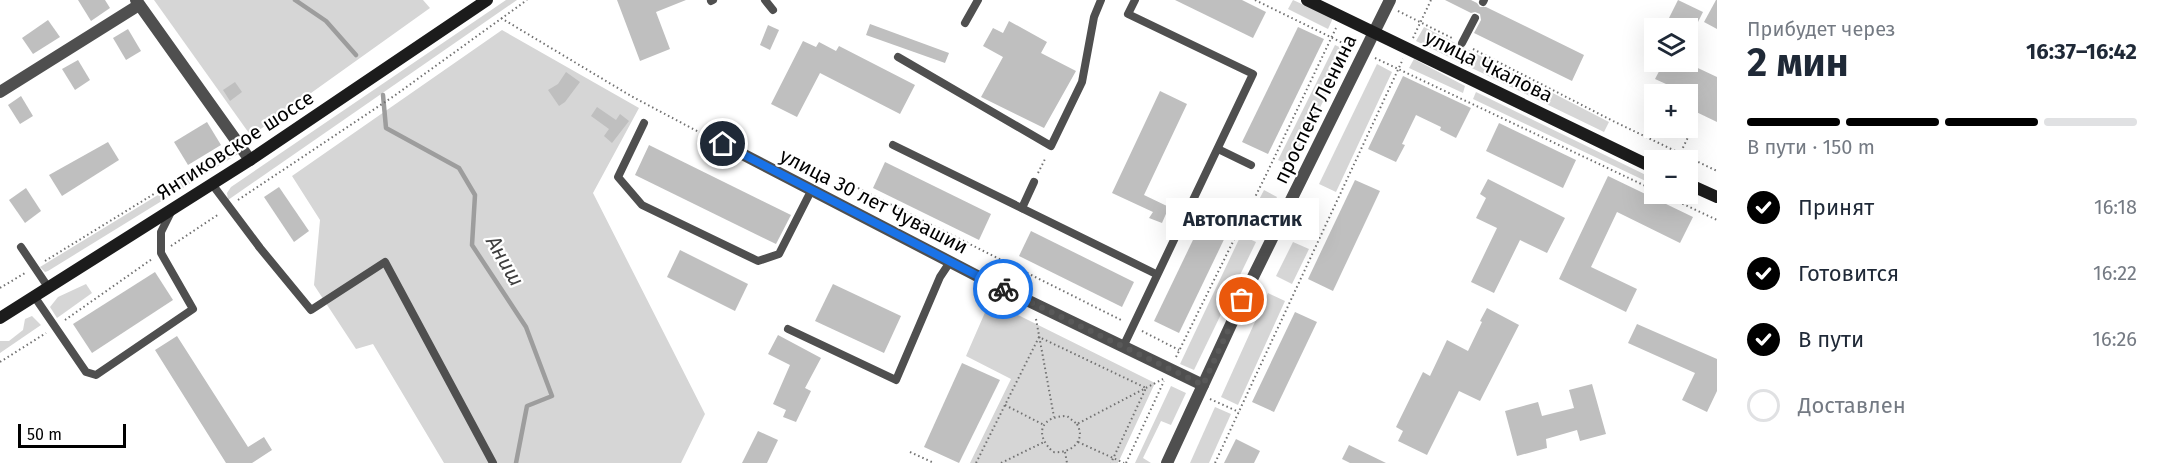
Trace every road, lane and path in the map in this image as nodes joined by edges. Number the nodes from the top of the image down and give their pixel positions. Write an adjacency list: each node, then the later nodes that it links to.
1 (487, 0): 33 (main road, Янтиковское шоссе)
2 (527, 0): 14 (path)
3 (765, 0): 12 (lane)
4 (978, 0): 17 (lane)
5 (1101, 0): 30 (lane)
6 (1134, 0): 31 (lane)
7 (1255, 0): 19 (path)
8 (1307, 0): 13 (main road, улица Чкалова)
9 (1431, 0): 16 (path)
10 (138, 2): 25 (street); 27 (street)
11 (1389, 3): 16 (path); 18 (street, проспект Ленина)
12 (773, 10)
13 (1341, 16): 18 (main road, улица Чкалова); 19 (path)
14 (501, 18): 28 (path); 47 (path)
15 (1475, 18): 20 (lane)
16 (1421, 22): 20 (path); 21 (path)
17 (965, 23)
18 (1375, 32): 21 (main road, улица Чкалова); 22 (street, проспект Ленина)
19 (1332, 37): 22 (path); 51 (path)
20 (1462, 43): 32 (path)
21 (1408, 48): 24 (path); 35 (main road, улица Чкалова)
22 (1365, 53): 24 (path); 70 (street, проспект Ленина)
23 (898, 57): 30 (lane)
24 (1398, 69): 40 (path); 89 (path)
25 (0, 92)
26 (644, 123): 43 (lane)
27 (237, 143): 33 (street); 55 (path)
28 (723, 144): 43 (street, улица 30 лет Чувашии)
29 (894, 145): 48 (lane)
30 (1052, 146): 38 (path)
31 (1218, 149): 36 (lane); 45 (lane)
32 (1672, 150)
33 (249, 160): 39 (main road, Янтиковское шоссе)
34 (1698, 162): 37 (path)
35 (1644, 163)
36 (1251, 165)
37 (1717, 171)
38 (1034, 182): 48 (lane)
39 (212, 184): 47 (lane); 49 (main road, Янтиковское шоссе)
40 (1644, 185)
41 (854, 186): 62 (path)
42 (1698, 188): 44 (main road)
43 (810, 191): 54 (street, улица 30 лет Чувашии)
44 (1717, 197)
45 (1193, 201): 51 (path); 56 (lane)
46 (1683, 204): 50 (path)
47 (228, 207): 53 (path); 81 (lane)
48 (1022, 208): 56 (lane)
49 (173, 209): 53 (lane); 57 (main road, Янтиковское шоссе)
50 (1717, 220)
51 (1241, 226): 67 (path)
52 (21, 247): 55 (lane)
53 (161, 253): 63 (path); 63 (lane)
54 (950, 262): 64 (lane); 66 (street, улица 30 лет Чувашии)
55 (34, 267): 57 (lane); 58 (path)
56 (1156, 274): 62 (lane)
57 (48, 287): 59 (main road, Янтиковское шоссе)
58 (0, 288)
59 (34, 296): 61 (main road, Янтиковское шоссе); 63 (lane)
60 (1035, 314): 65 (path)
61 (0, 318)
62 (1132, 326): 66 (lane); 67 (path)
63 (55, 327): 68 (path)
64 (788, 329)
65 (1039, 337): 71 (path); 72 (path); 73 (path)
66 (1123, 347): 69 (street, улица 30 лет Чувашии)
67 (1179, 350): 69 (path)
68 (0, 362)
69 (1170, 370): 70 (street, улица 30 лет Чувашии)
70 (1203, 385): 88 (street, проспект Ленина)
71 (1146, 388): 74 (path); 80 (path); 87 (path)
72 (1005, 405): 75 (path); 83 (path)
73 (1054, 417): 74 (path); 75 (path)
74 (1077, 424): 77 (path)
75 (1044, 425): 76 (path)
76 (1044, 442): 79 (path); 84 (path)
77 (1078, 442): 79 (path); 80 (path)
78 (910, 452): 82 (path)
79 (1065, 452): 85 (path)
80 (1114, 458): 86 (path); 87 (path)
81 (493, 463)
82 (934, 463)
83 (976, 463)
84 (1001, 463)
85 (1067, 463)
86 (1111, 463)
87 (1125, 463)
88 (1167, 463)
89 (1215, 463)

